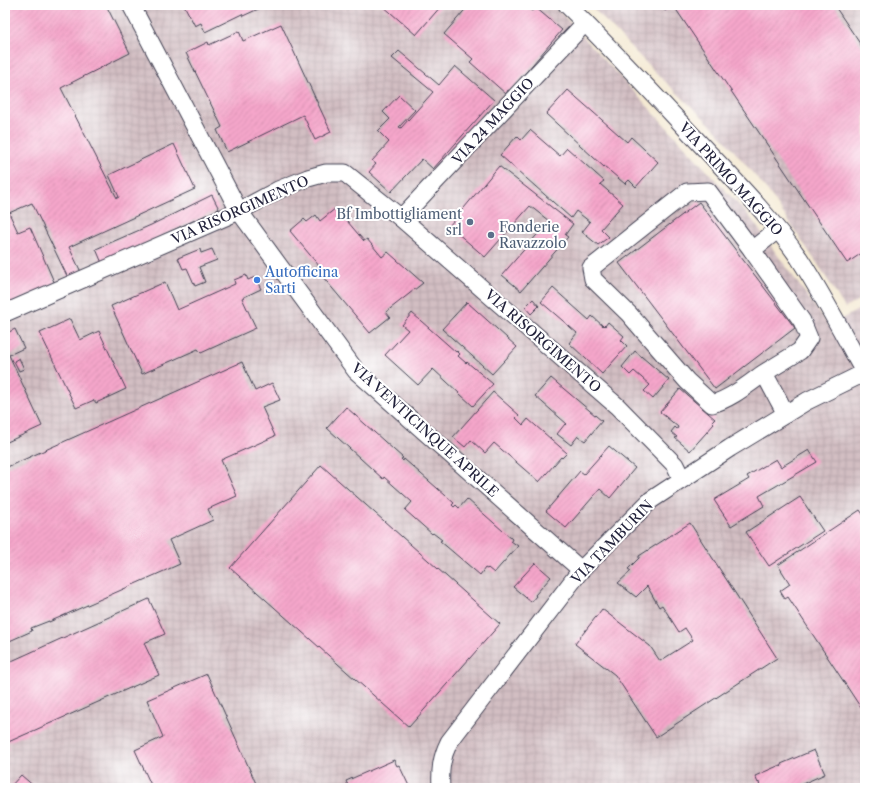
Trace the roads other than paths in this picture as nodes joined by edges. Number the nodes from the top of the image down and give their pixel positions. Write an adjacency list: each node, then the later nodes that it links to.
1 (131, 5): 4 (street, VIA VENTICINQUE APRILE)
2 (567, 5): 3 (street, VIA PRIMO MAGGIO)
3 (585, 23): 5 (street, VIA 24 MAGGIO); 6 (street, VIA PRIMO MAGGIO)
4 (239, 211): 5 (street, VIA RISORGIMENTO); 8 (street, VIA RISORGIMENTO); 13 (street, VIA VENTICINQUE APRILE)
5 (401, 218): 12 (street, VIA RISORGIMENTO)
6 (777, 230): 7 (street); 10 (street, VIA PRIMO MAGGIO)
7 (752, 250): 9 (street); 9 (street)
8 (5, 313)
9 (764, 372): 11 (street)
10 (865, 374): 11 (street, VIA TAMBURIN)
11 (786, 414): 12 (street, VIA TAMBURIN)
12 (682, 479): 13 (street, VIA TAMBURIN)
13 (580, 570): 14 (street, VIA TAMBURIN)
14 (441, 788)

